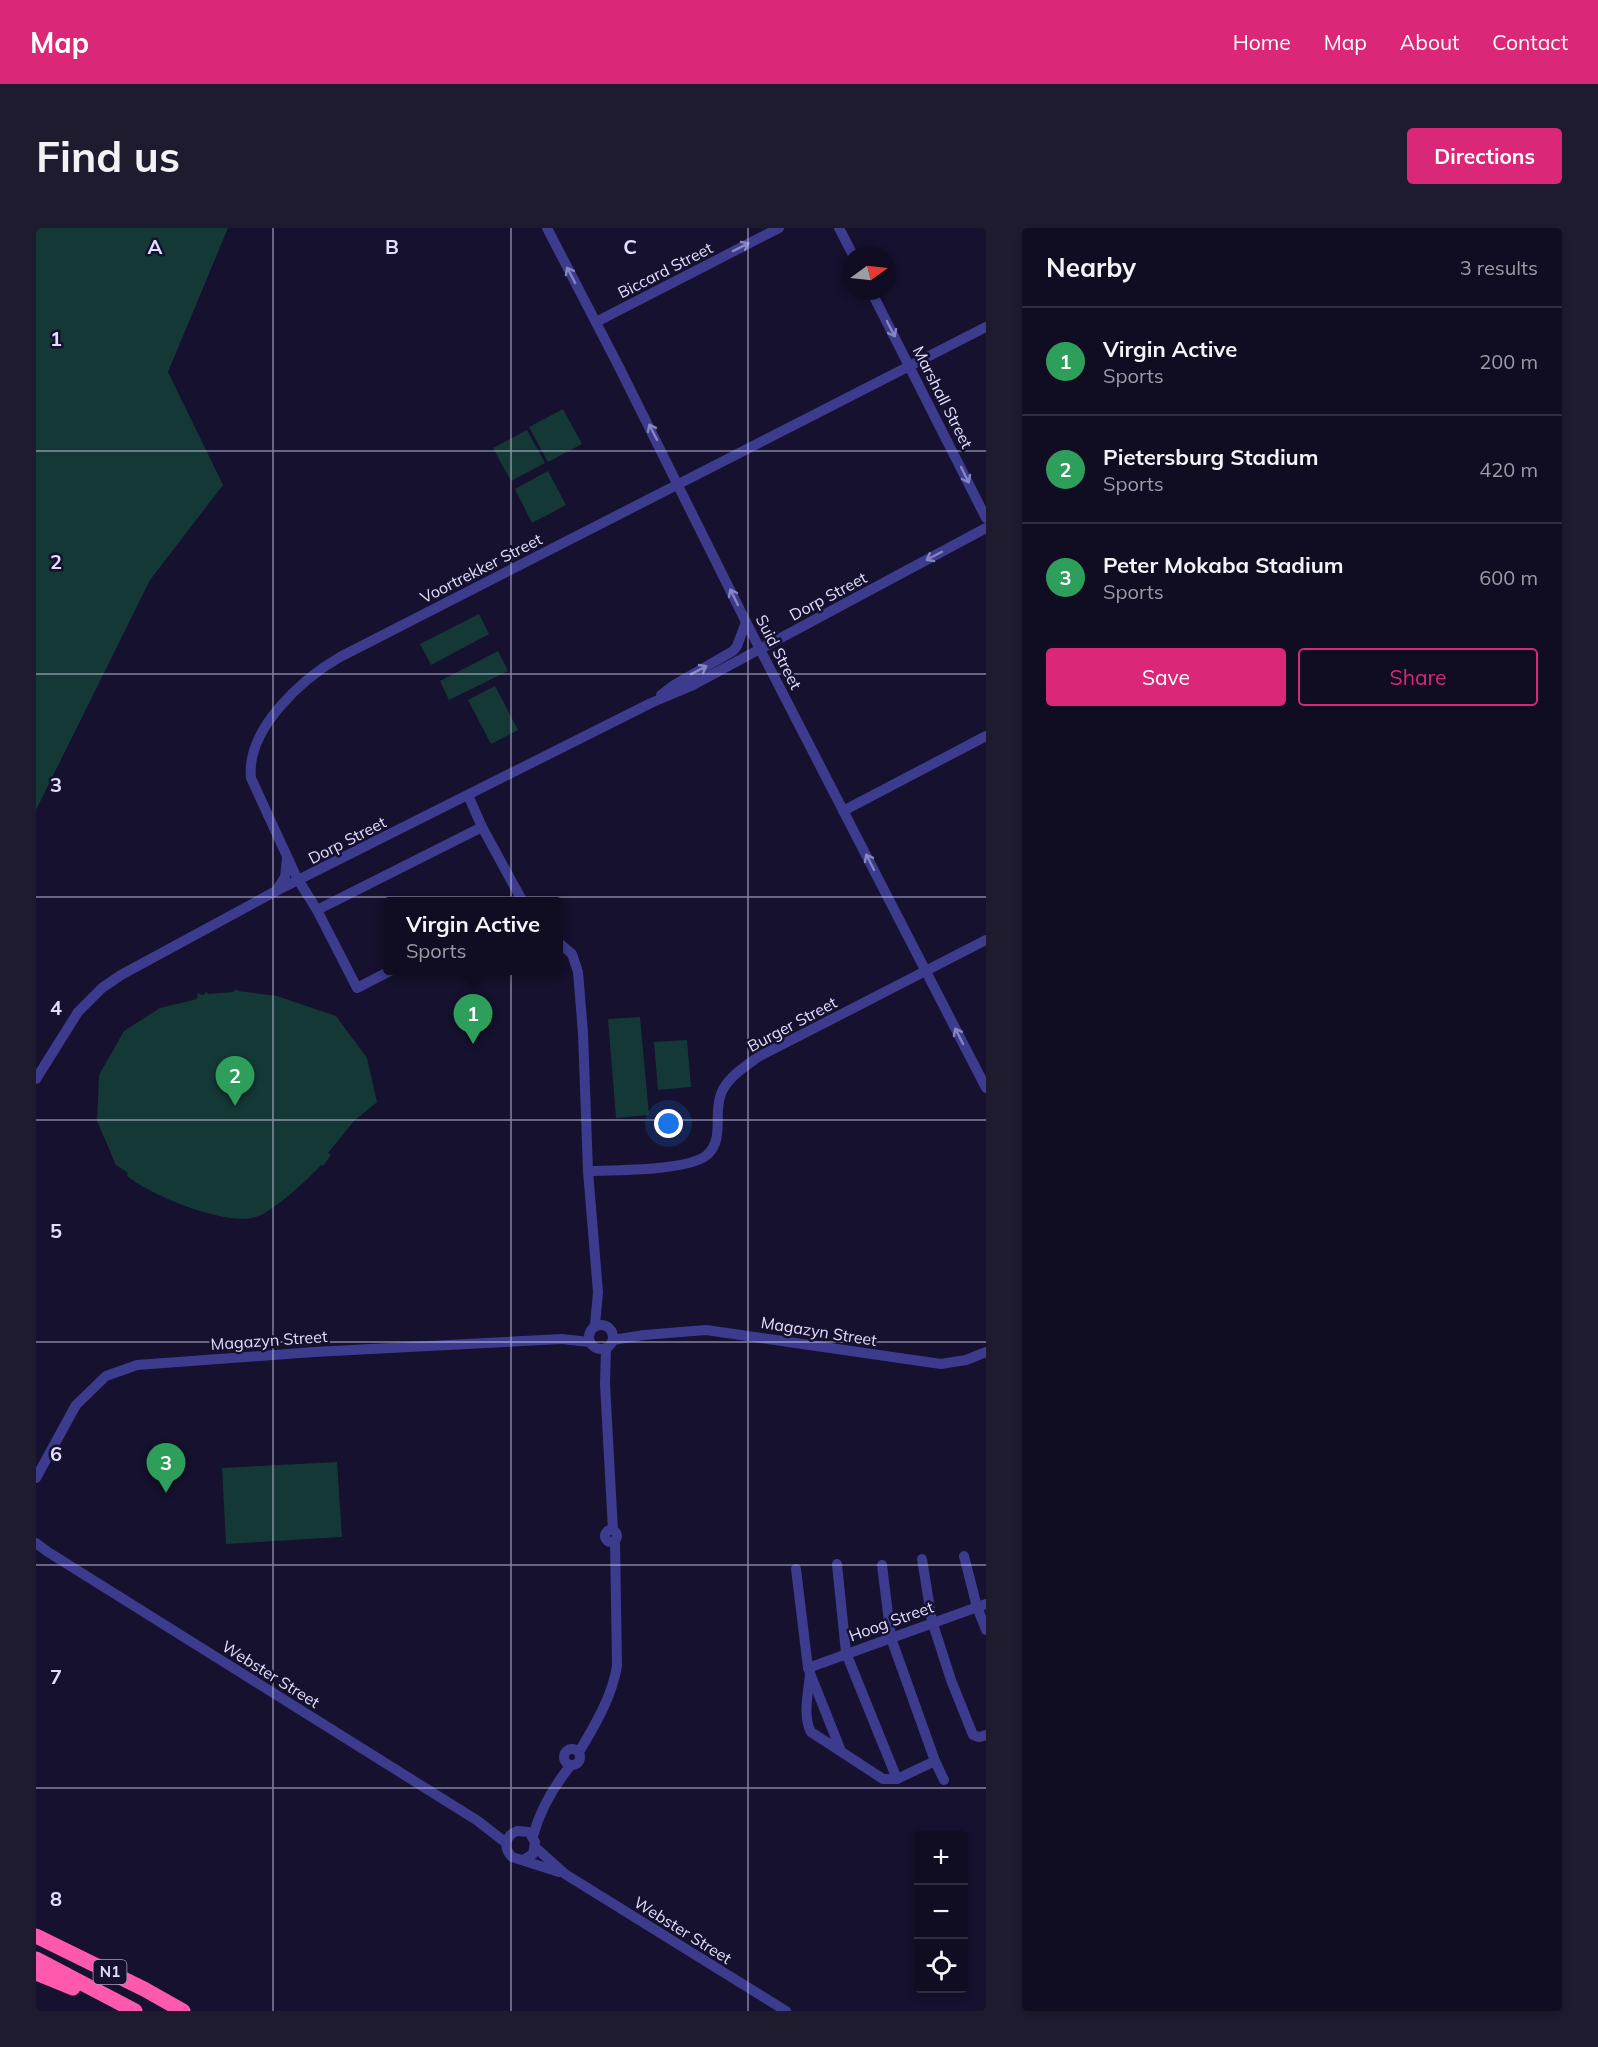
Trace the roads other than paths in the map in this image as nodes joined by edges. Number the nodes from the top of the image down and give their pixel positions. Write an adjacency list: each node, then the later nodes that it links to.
1 (547, 228): 6 (street, Suid Street, one-way to 1)
2 (779, 228): 6 (street, Biccard Street, one-way to 2)
3 (838, 228): 4 (street)
4 (848, 246)
5 (876, 300): 8 (street, Marshall Street, one-way to 8)
6 (596, 322): 9 (street, Suid Street, one-way to 6)
7 (986, 327): 8 (street, Voortrekker Street)
8 (911, 366): 9 (street, Voortrekker Street); 10 (street, Marshall Street, one-way to 10)
9 (679, 484): 12 (street, Suid Street, one-way to 9); 19 (street, Voortrekker Street)
10 (986, 518)
11 (986, 528): 13 (street, Dorp Street, one-way to 13)
12 (746, 622): 13 (street, Suid Street); 14 (street, Dorp Street, one-way to 12)
13 (760, 649): 14 (street, Dorp Street); 17 (street, Suid Street)
14 (651, 703): 16 (street, Dorp Street)
15 (986, 736): 17 (street)
16 (468, 795): 18 (street); 20 (street, Dorp Street)
17 (843, 811): 26 (street, Suid Street, one-way to 17)
18 (482, 827): 22 (street); 23 (street)
19 (287, 855): 20 (street, Voortrekker Street); 21 (street)
20 (299, 880): 21 (street, Dorp Street); 23 (street, Voortrekker Street)
21 (276, 891): 28 (street, Dorp Street)
22 (520, 897)
23 (317, 910): 27 (street, Voortrekker Street)
24 (986, 940): 26 (street, Burger Street)
25 (563, 946): 32 (street)
26 (926, 971): 31 (street, Suid Street, one-way to 26); 32 (street, Burger Street)
27 (383, 975)
28 (70, 1022): 29 (street, Dorp Street); 30 (street, Dorp Street)
29 (36, 1068)
30 (36, 1079)
31 (986, 1088)
32 (588, 1172): 33 (street)
33 (601, 1337): 34 (street, Magazyn Street); 35 (street, Magazyn Street); 56 (street)
34 (986, 1352)
35 (36, 1478)
36 (36, 1543): 38 (street, Webster Street)
37 (36, 1548): 38 (street, Webster Street)
38 (48, 1552): 55 (street, Webster Street)
39 (964, 1556): 44 (street)
40 (922, 1559): 45 (street)
41 (837, 1564): 48 (street)
42 (882, 1565): 47 (street)
43 (796, 1569): 49 (street)
44 (982, 1606): 45 (street, Hoog Street); 46 (street)
45 (932, 1622): 47 (street, Hoog Street); 50 (street)
46 (986, 1630)
47 (891, 1638): 48 (street, Hoog Street); 52 (street)
48 (846, 1653): 49 (street, Hoog Street); 53 (street)
49 (809, 1670): 51 (street); 51 (street)
50 (986, 1735)
51 (841, 1751): 53 (street)
52 (935, 1761): 53 (street); 54 (street)
53 (897, 1779)
54 (944, 1780)
55 (478, 1821): 56 (street, Webster Street); 57 (street, Webster Street)
56 (526, 1837): 57 (street); 58 (street); 59 (street, Webster Street)
57 (506, 1843): 58 (street, Webster Street)
58 (522, 1860): 59 (street, Webster Street)
59 (564, 1874): 68 (street, Webster Street)
60 (36, 1925): 64 (highway)
61 (36, 1936): 64 (highway, N1)
62 (36, 1959): 66 (highway, N1)
63 (36, 1973): 65 (highway)
64 (144, 1989): 67 (highway, N1)
65 (129, 2011)
66 (135, 2011)
67 (183, 2011)
68 (786, 2011)

